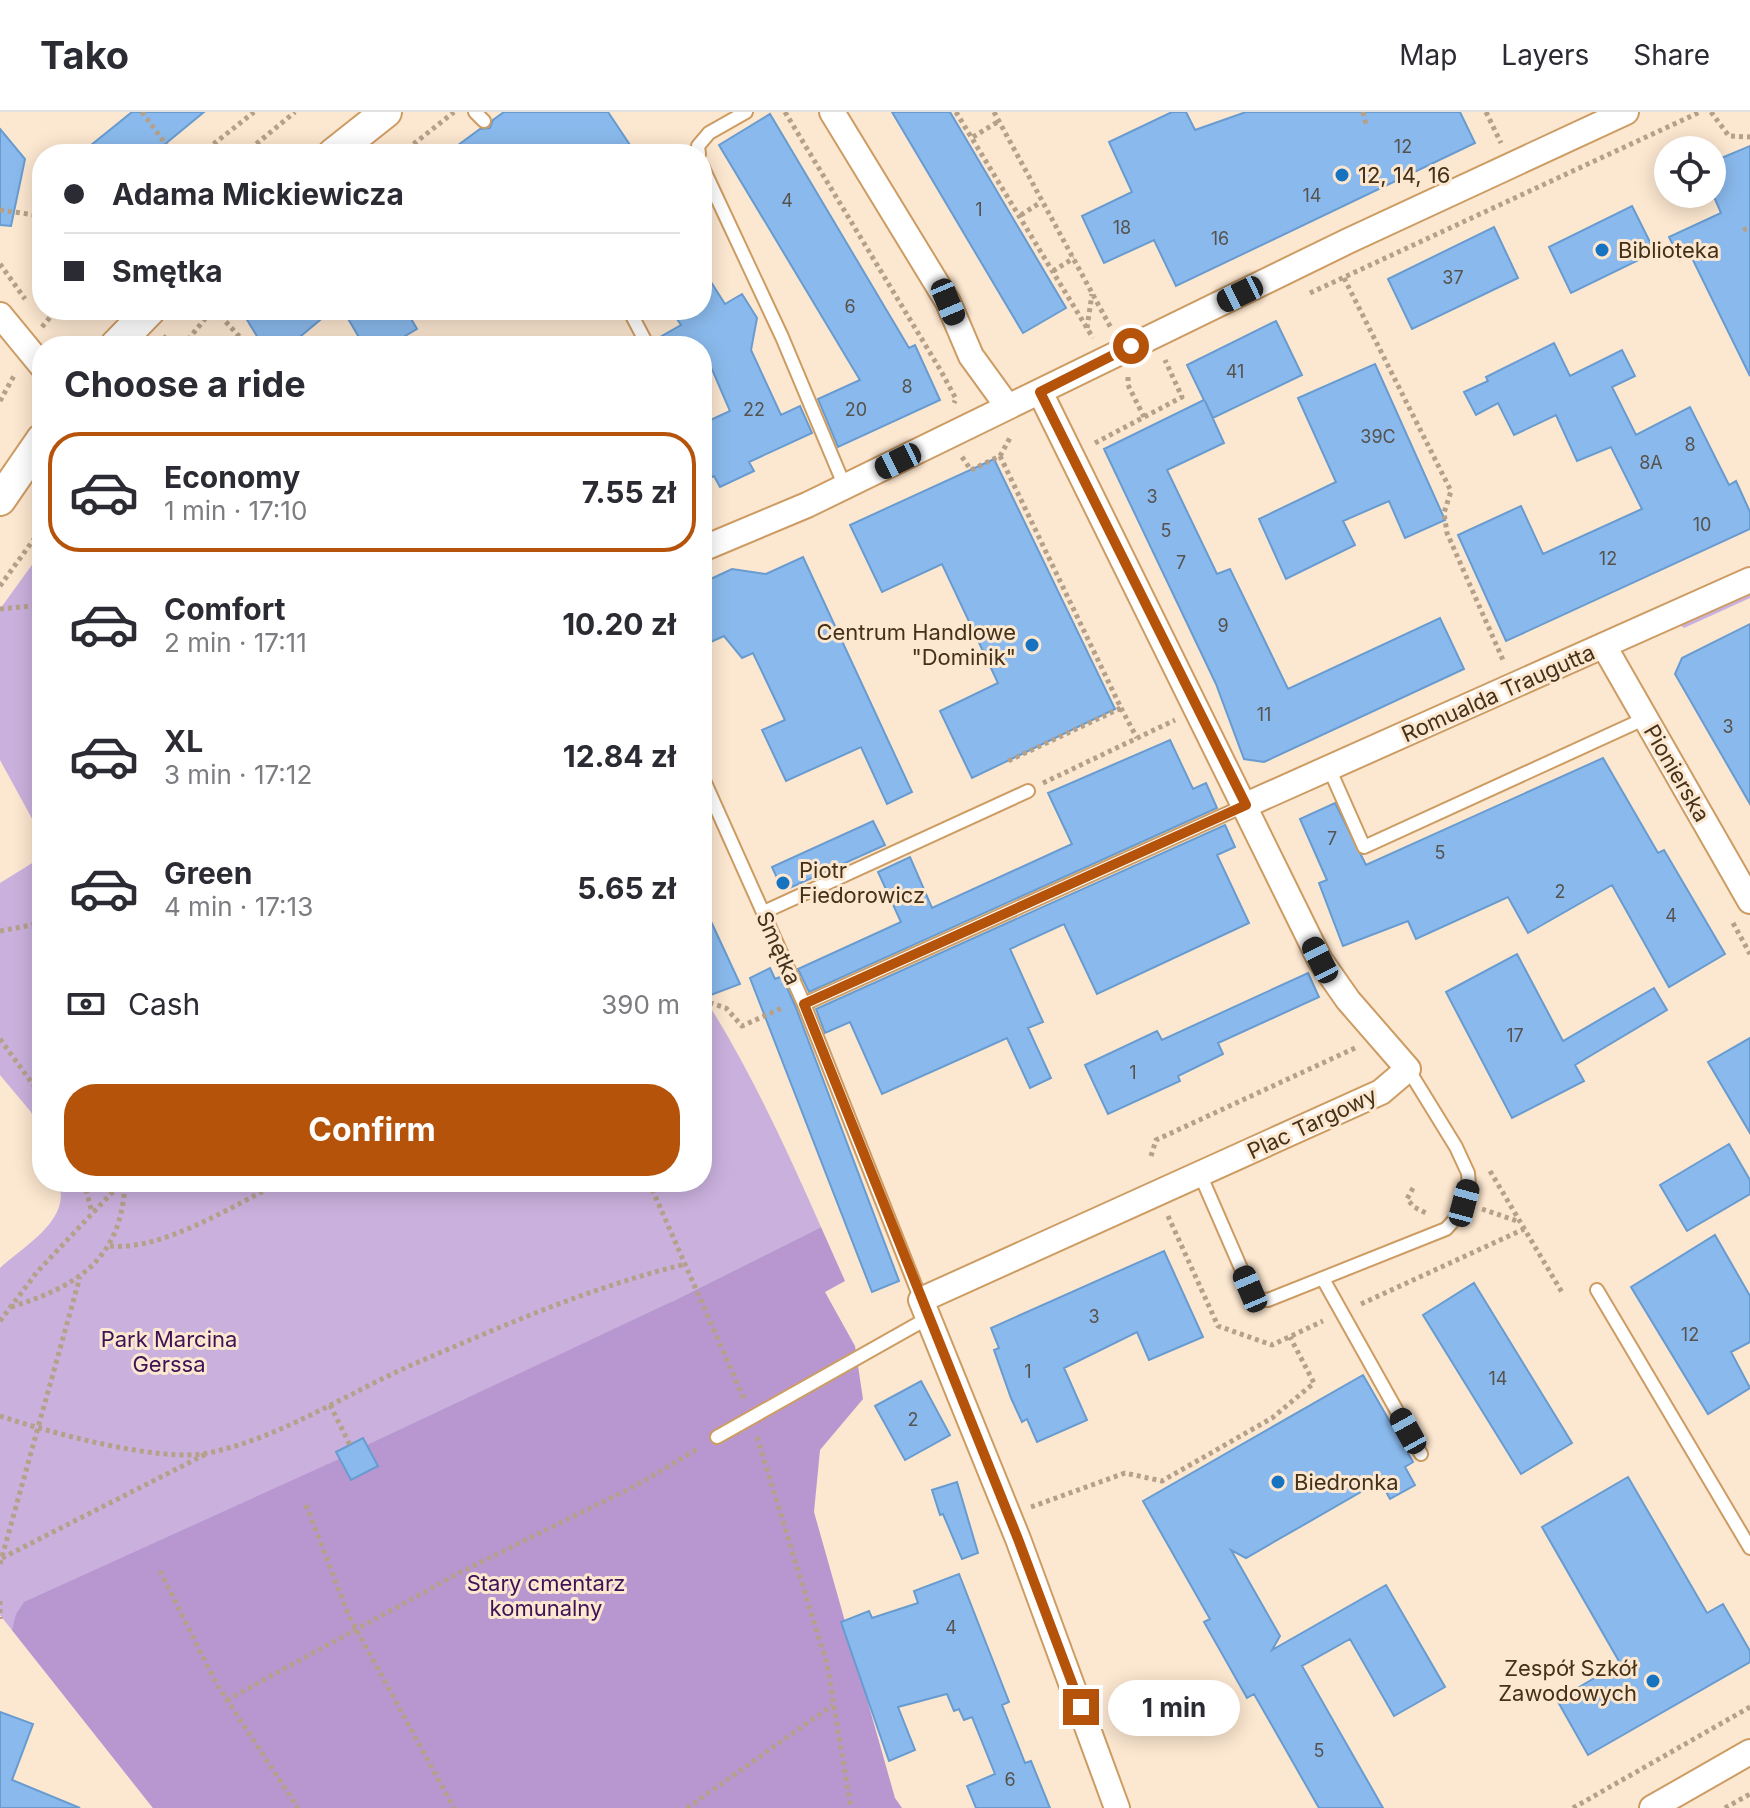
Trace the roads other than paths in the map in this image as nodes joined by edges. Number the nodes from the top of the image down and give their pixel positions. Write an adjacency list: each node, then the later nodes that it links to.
1 (386, 112): 5 (street)
2 (746, 112): 6 (lane)
3 (832, 112): 13 (street)
4 (1626, 112): 12 (street)
5 (346, 144)
6 (700, 144)
7 (712, 187): 15 (lane)
8 (0, 315): 11 (street)
9 (140, 320): 10 (street)
10 (125, 336)
11 (32, 354)
12 (1040, 392): 13 (street); 24 (street)
13 (1011, 419): 15 (street)
14 (32, 454): 16 (street)
15 (845, 487): 17 (street)
16 (0, 500)
17 (712, 545)
18 (1750, 580): 19 (street, Romualda Traugutta)
19 (1604, 646): 20 (street, Pionierska); 21 (street, Romualda Traugutta)
20 (1646, 718): 21 (lane); 25 (street, Pionierska)
21 (1329, 768): 24 (street, Romualda Traugutta)
22 (1028, 791): 26 (lane)
23 (712, 797): 26 (lane, Smętka)
24 (1246, 805): 27 (lane); 28 (street)
25 (1750, 901)
26 (764, 912): 27 (lane, Smętka)
27 (803, 1002): 32 (lane, Smętka)
28 (1408, 1069): 29 (street, Plac Targowy); 30 (lane)
29 (1205, 1185): 30 (lane); 32 (street, Plac Targowy)
30 (1323, 1279): 34 (lane)
31 (1597, 1290): 35 (lane)
32 (924, 1309): 33 (lane); 37 (street, Smętka)
33 (717, 1437)
34 (1421, 1454)
35 (1750, 1548)
36 (1750, 1752): 38 (street)
37 (1117, 1808)
38 (1652, 1808)

